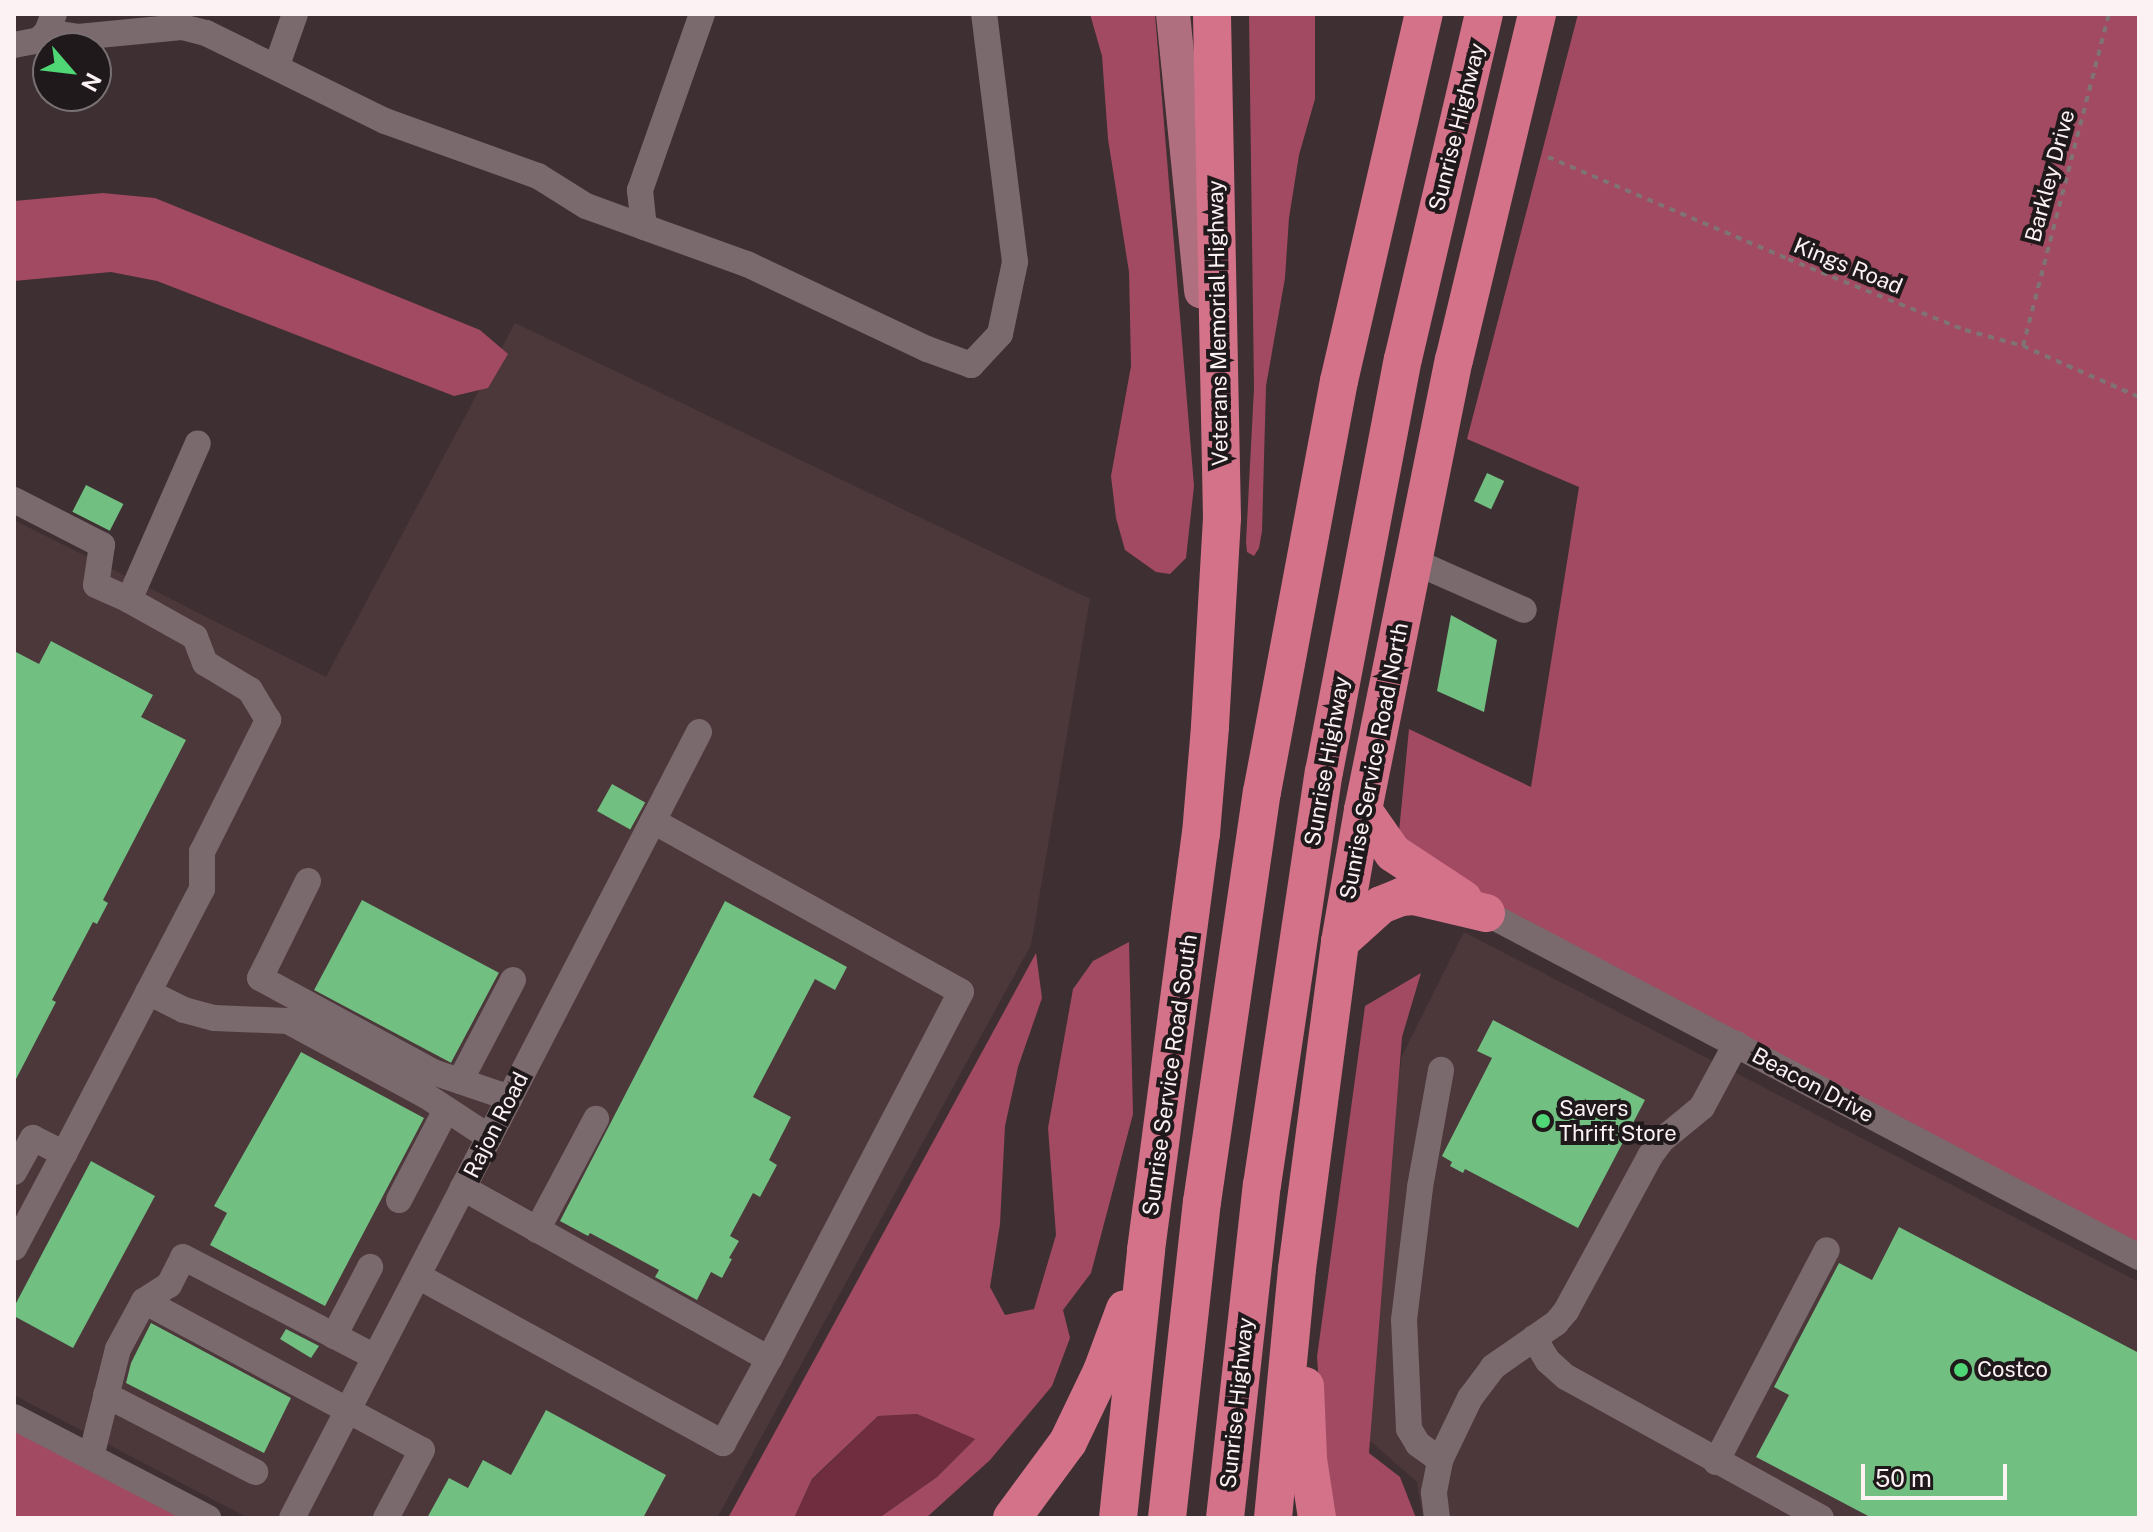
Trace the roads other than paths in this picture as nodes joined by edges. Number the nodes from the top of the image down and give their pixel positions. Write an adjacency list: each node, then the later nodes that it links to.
1 (295, 14): 11 (street)
2 (702, 14): 12 (street)
3 (984, 14): 12 (street)
4 (1173, 14): 18 (main road)
5 (1212, 14): 18 (highway, Veterans Memorial Highway)
6 (1424, 14): 63 (highway)
7 (1484, 14): 64 (highway, Sunrise Highway)
8 (1537, 14): 15 (highway, Sunrise Service Road North)
9 (50, 23): 10 (street); 11 (street)
10 (14, 45)
11 (277, 65): 12 (street)
12 (644, 227)
13 (198, 443): 16 (street)
14 (14, 500): 16 (street)
15 (1413, 561): 17 (street); 20 (highway, Sunrise Service Road North)
16 (129, 600): 26 (street)
17 (1524, 610)
18 (1214, 632): 41 (highway, Sunrise Service Road South)
19 (699, 732): 21 (street, Rajon Road)
20 (1363, 810): 23 (highway); 24 (highway, Sunrise Service Road North)
21 (653, 821): 31 (street, Rajon Road); 50 (street)
22 (308, 881): 30 (street)
23 (1486, 913): 24 (highway); 27 (street, Beacon Drive)
24 (1340, 942): 28 (highway, Sunrise Service Road North)
25 (513, 980): 30 (street)
26 (148, 992): 32 (street); 35 (street)
27 (1736, 1044): 43 (street, Beacon Drive); 48 (street)
28 (1323, 1068): 65 (highway, Sunrise Service Road North); 66 (highway)
29 (1441, 1070): 55 (street)
30 (460, 1081): 31 (street)
31 (510, 1098): 34 (street, Rajon Road)
32 (446, 1110): 34 (street); 38 (street)
33 (596, 1119): 39 (street)
34 (489, 1137): 37 (street, Rajon Road)
35 (64, 1154): 36 (street); 40 (street)
36 (14, 1172)
37 (463, 1188): 39 (street); 45 (street, Rajon Road)
38 (399, 1200)
39 (537, 1230): 50 (street)
40 (14, 1248)
41 (1146, 1250): 61 (highway); 62 (highway, Sunrise Service Road South)
42 (1827, 1250): 56 (street)
43 (2139, 1257)
44 (370, 1267): 47 (street)
45 (418, 1276): 49 (street, Rajon Road); 50 (street)
46 (144, 1301): 47 (street); 51 (street); 52 (street)
47 (334, 1336): 49 (street)
48 (1534, 1338): 55 (street); 56 (street)
49 (375, 1357): 52 (street, Rajon Road)
50 (769, 1359)
51 (106, 1395): 54 (street); 57 (street)
52 (349, 1408): 59 (street, Rajon Road); 60 (street)
53 (14, 1417): 54 (street)
54 (91, 1457): 58 (street)
55 (1440, 1460): 67 (street)
56 (1716, 1462): 68 (street)
57 (255, 1472)
58 (208, 1518)
59 (292, 1518)
60 (386, 1518)
61 (1012, 1518)
62 (1118, 1518)
63 (1167, 1518)
64 (1225, 1518)
65 (1273, 1518)
66 (1317, 1518)
67 (1437, 1518)
68 (1821, 1518)

